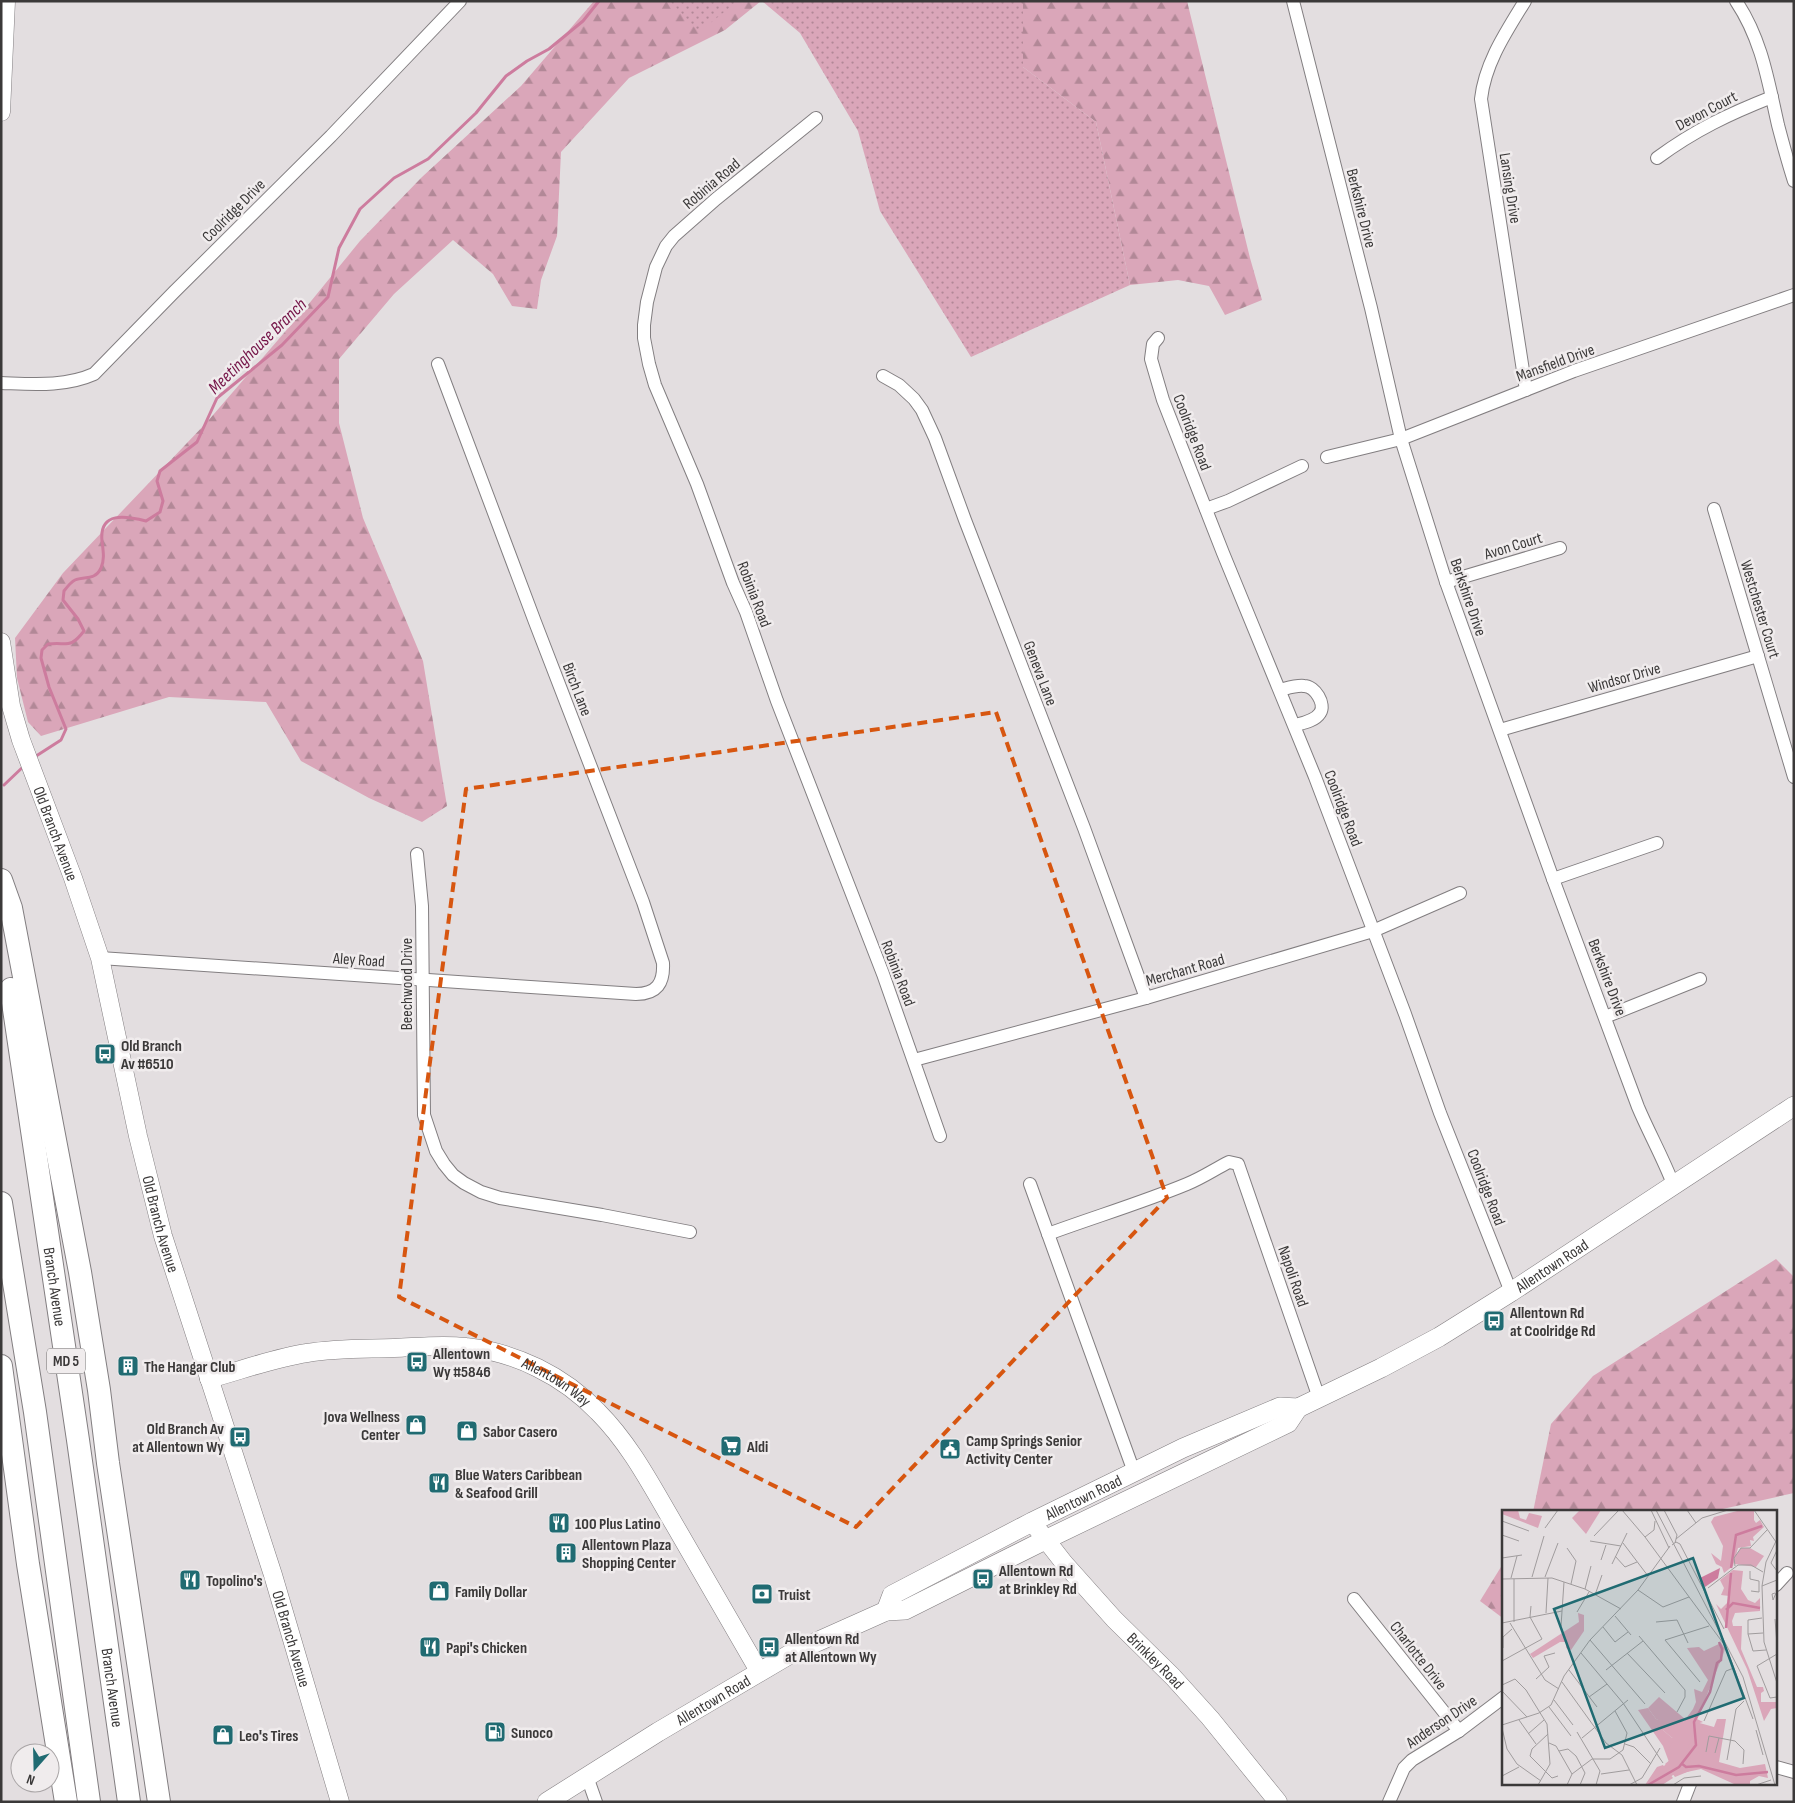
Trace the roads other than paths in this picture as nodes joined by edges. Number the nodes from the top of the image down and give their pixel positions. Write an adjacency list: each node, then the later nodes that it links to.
1 (6, 1): 7 (main road)
2 (460, 1): 15 (street, Coolridge Drive)
3 (1293, 1): 17 (street, Berkshire Drive)
4 (1525, 1): 16 (street, Lansing Drive)
5 (1736, 1): 6 (street)
6 (1772, 97): 9 (street, Devon Court); 10 (street)
7 (1, 112)
8 (816, 118): 43 (street, Robinia Road)
9 (1657, 158)
10 (1794, 181)
11 (1794, 295): 16 (street, Mansfield Drive)
12 (1158, 338): 20 (street, Coolridge Road)
13 (438, 364): 40 (street, Birch Lane)
14 (883, 376): 41 (street, Geneva Lane)
15 (1, 383)
16 (1526, 390): 17 (street, Mansfield Drive)
17 (1401, 439): 18 (street, Mansfield Drive); 23 (street, Berkshire Drive)
18 (1327, 457)
19 (1302, 466): 20 (street)
20 (1206, 509): 26 (street, Coolridge Road)
21 (1714, 509): 25 (street, Westchester Court)
22 (1560, 548): 23 (street, Avon Court)
23 (1446, 582): 28 (street, Berkshire Drive)
24 (1, 642): 37 (main road, Old Branch Avenue)
25 (1758, 656): 28 (street, Windsor Drive); 29 (street, Westchester Court)
26 (1280, 690): 27 (street, Coolridge Road); 27 (street)
27 (1295, 725): 36 (street, Coolridge Road)
28 (1500, 730): 32 (street, Berkshire Drive)
29 (1794, 776)
30 (1657, 843): 32 (street)
31 (417, 854): 39 (street, Beechwood Drive)
32 (1553, 878): 42 (street, Berkshire Drive)
33 (1, 880): 74 (highway)
34 (1460, 893): 36 (street, Merchant Road)
35 (1, 921): 73 (highway, Branch Avenue / MD 5)
36 (1373, 931): 41 (street, Merchant Road); 51 (street, Coolridge Road)
37 (100, 958): 39 (street, Aley Road); 53 (main road, Old Branch Avenue)
38 (1700, 979): 42 (street)
39 (422, 980): 40 (street, Aley Road); 49 (street, Beechwood Drive)
40 (617, 993)
41 (1146, 998): 43 (street, Merchant Road)
42 (1606, 1017): 47 (street, Berkshire Drive)
43 (914, 1060): 45 (street, Robinia Road)
44 (1794, 1106): 47 (main road, Allentown Road)
45 (940, 1136)
46 (1030, 1184): 50 (street)
47 (1674, 1184): 51 (main road, Allentown Road)
48 (1, 1203): 72 (highway, MD 5)
49 (690, 1232)
50 (1048, 1234): 54 (street, Napoli Road); 56 (street)
51 (1511, 1292): 54 (main road, Allentown Road)
52 (1, 1366): 71 (highway)
53 (209, 1379): 63 (main road, Allentown Way); 75 (main road, Old Branch Avenue)
54 (1319, 1398): 55 (main road, Allentown Road)
55 (1298, 1408): 56 (main road, Allentown Road); 58 (main road, Allentown Road)
56 (1134, 1472): 57 (main road, Allentown Road)
57 (1032, 1522): 58 (main road, Brinkley Road); 62 (main road, Allentown Road)
58 (1045, 1540): 62 (main road, Allentown Road); 70 (main road, Brinkley Road)
59 (1786, 1573): 60 (street)
60 (1778, 1583)
61 (1354, 1599): 65 (street, Charlotte Drive)
62 (886, 1611): 63 (main road, Allentown Road)
63 (759, 1671): 68 (main road, Allentown Road)
64 (1502, 1699): 65 (street, Anderson Drive)
65 (1459, 1731): 78 (street, Anderson Drive)
66 (1778, 1768): 67 (street)
67 (1794, 1772)
68 (584, 1778): 76 (main road, Allentown Road); 77 (street)
69 (1689, 1786): 79 (street)
70 (1271, 1799)
71 (66, 1802)
72 (89, 1802)
73 (129, 1802)
74 (159, 1802)
75 (340, 1802)
76 (547, 1802)
77 (596, 1802)
78 (1389, 1802)
79 (1683, 1802)

